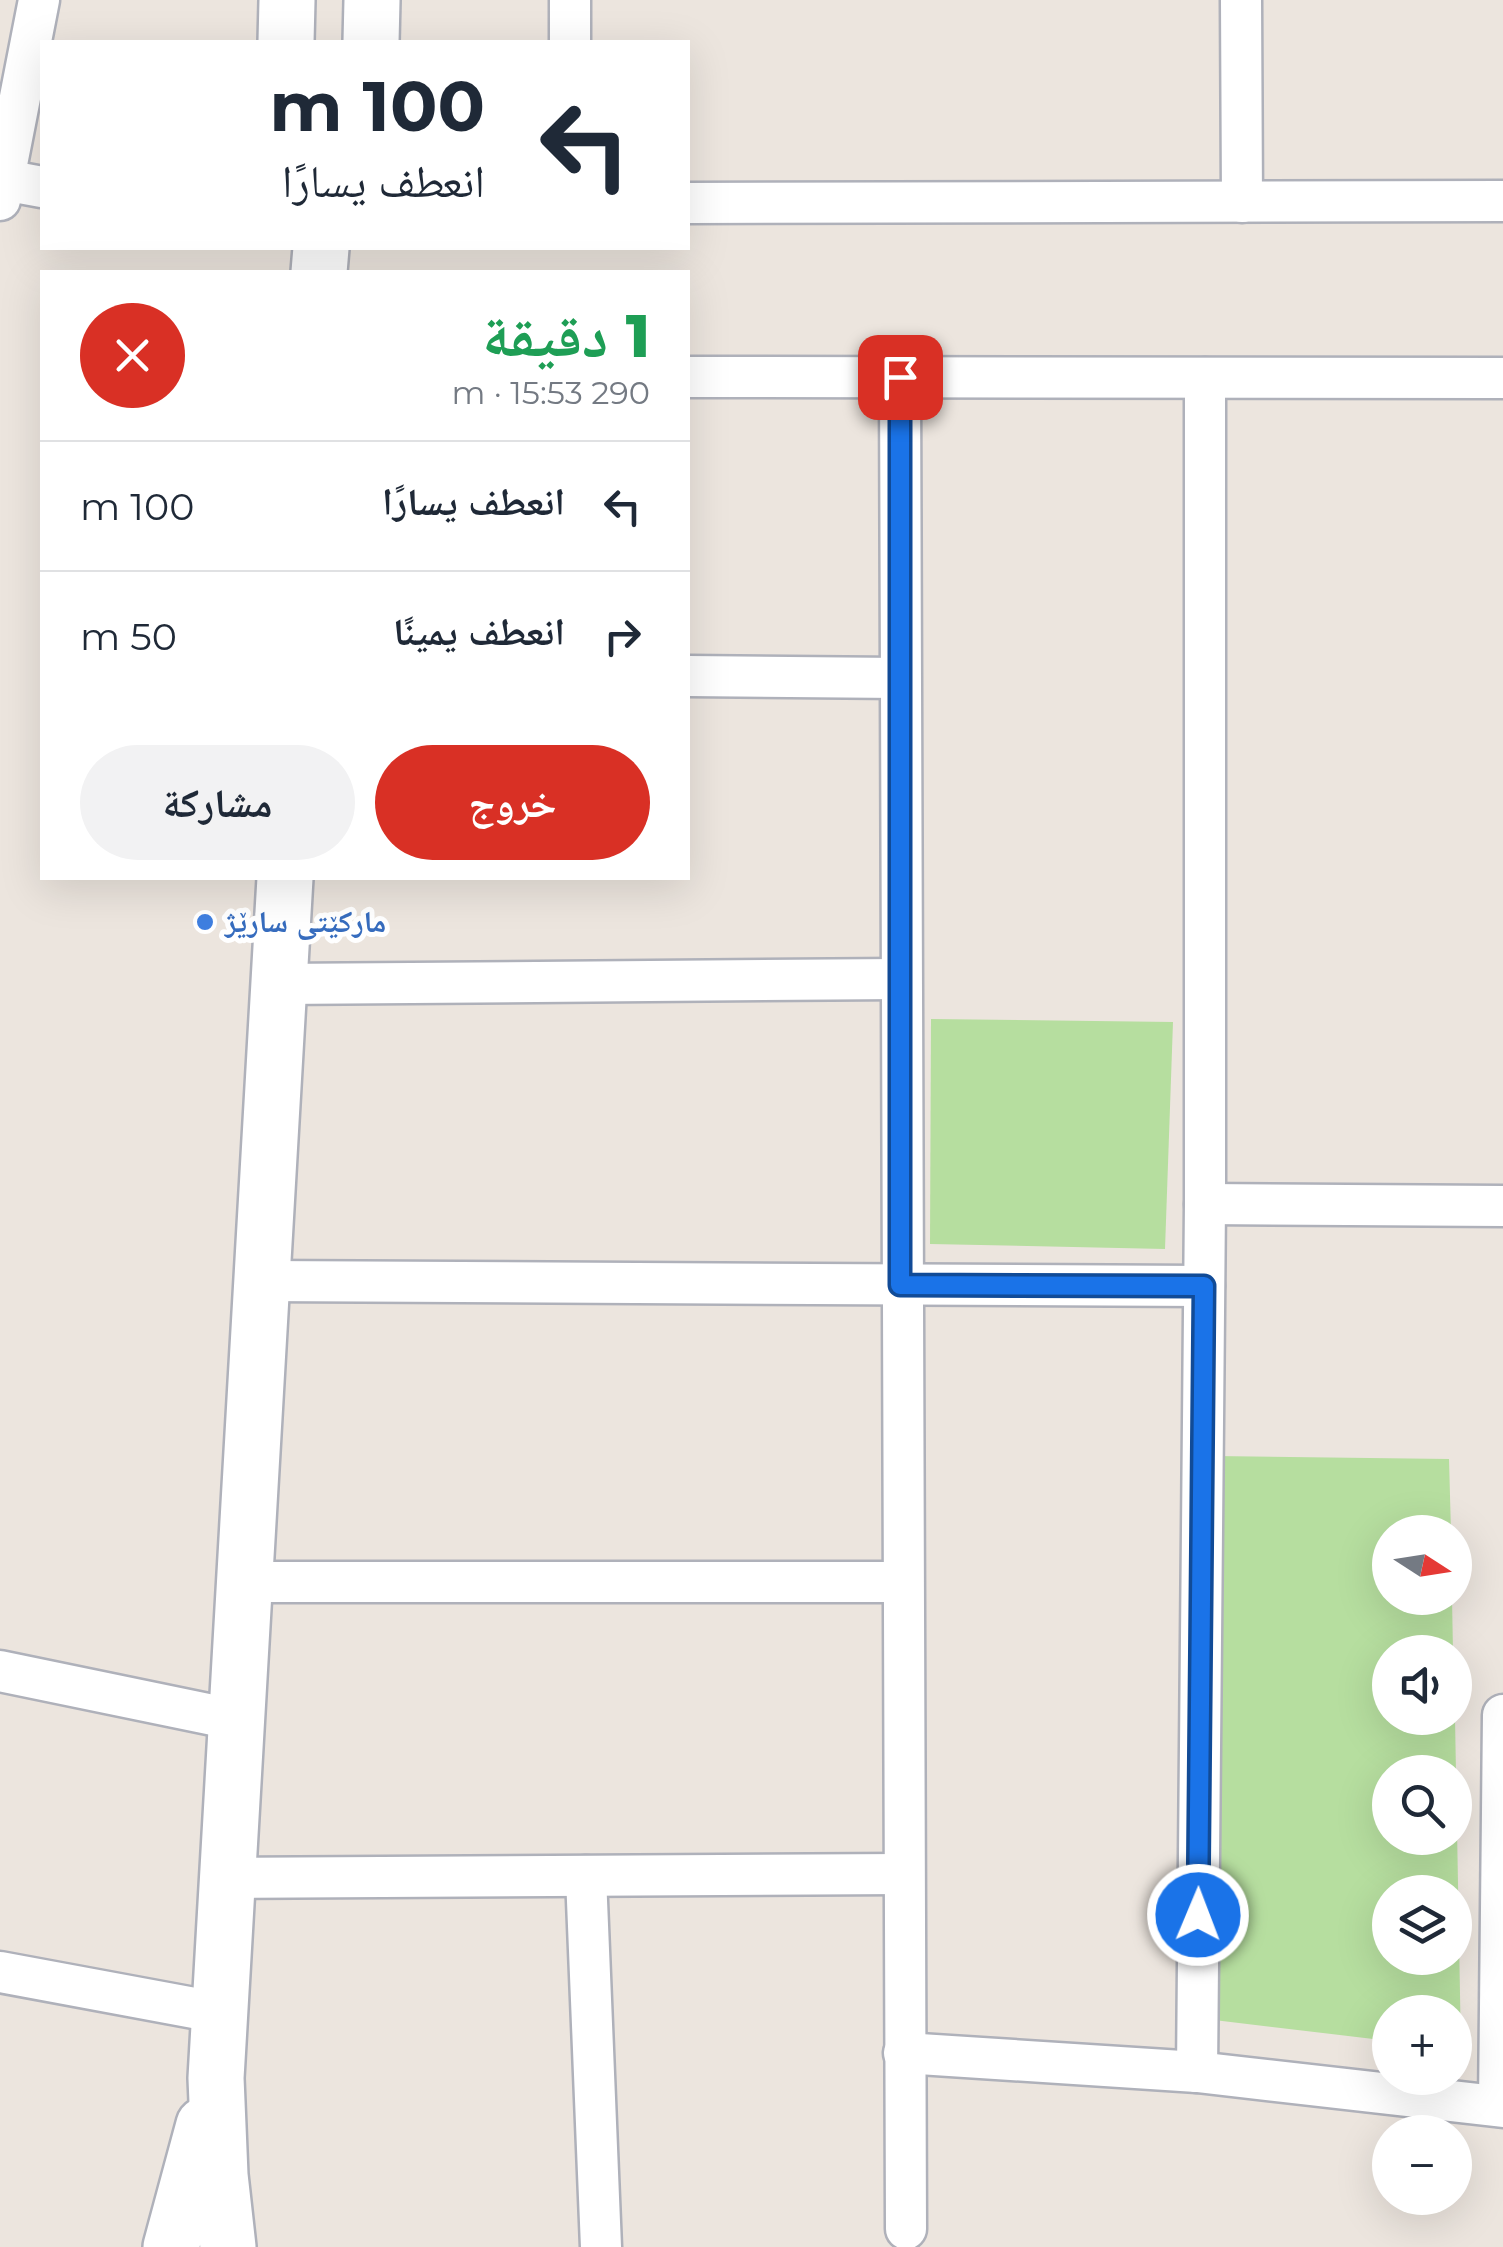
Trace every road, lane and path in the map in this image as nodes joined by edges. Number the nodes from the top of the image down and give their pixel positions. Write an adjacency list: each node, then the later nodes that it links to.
1 (39, 0): 9 (street)
2 (287, 0): 6 (street)
3 (372, 0): 7 (street)
4 (570, 0): 8 (street)
5 (1241, 0): 11 (street)
6 (286, 40)
7 (371, 40)
8 (570, 40)
9 (15, 189)
10 (1503, 201): 11 (street)
11 (1242, 202): 12 (street)
12 (690, 203)
13 (690, 377): 14 (street)
14 (900, 377): 15 (street); 18 (street)
15 (1205, 378): 16 (street); 22 (street)
16 (1503, 378)
17 (690, 676): 18 (street)
18 (900, 678): 20 (street)
19 (285, 880): 21 (street)
20 (900, 978): 21 (street); 25 (street)
21 (279, 984): 24 (street)
22 (1205, 1204): 23 (street); 26 (street)
23 (1503, 1206)
24 (262, 1281): 25 (street); 27 (street)
25 (900, 1285): 26 (street); 28 (street)
26 (1204, 1286): 38 (street)
27 (246, 1582): 28 (street); 31 (street)
28 (902, 1582): 32 (street)
29 (0, 1671): 31 (street)
30 (1503, 1715): 40 (street)
31 (238, 1720): 34 (street)
32 (904, 1874): 33 (street); 37 (street)
33 (586, 1876): 34 (street); 44 (street)
34 (229, 1878): 36 (street)
35 (0, 1972): 36 (street)
36 (221, 2013): 39 (street)
37 (904, 2053): 38 (street); 41 (street)
38 (1197, 2072): 40 (street)
39 (216, 2078): 42 (street); 43 (street)
40 (1501, 2106)
41 (906, 2229)
42 (171, 2247)
43 (228, 2247)
44 (601, 2247)

